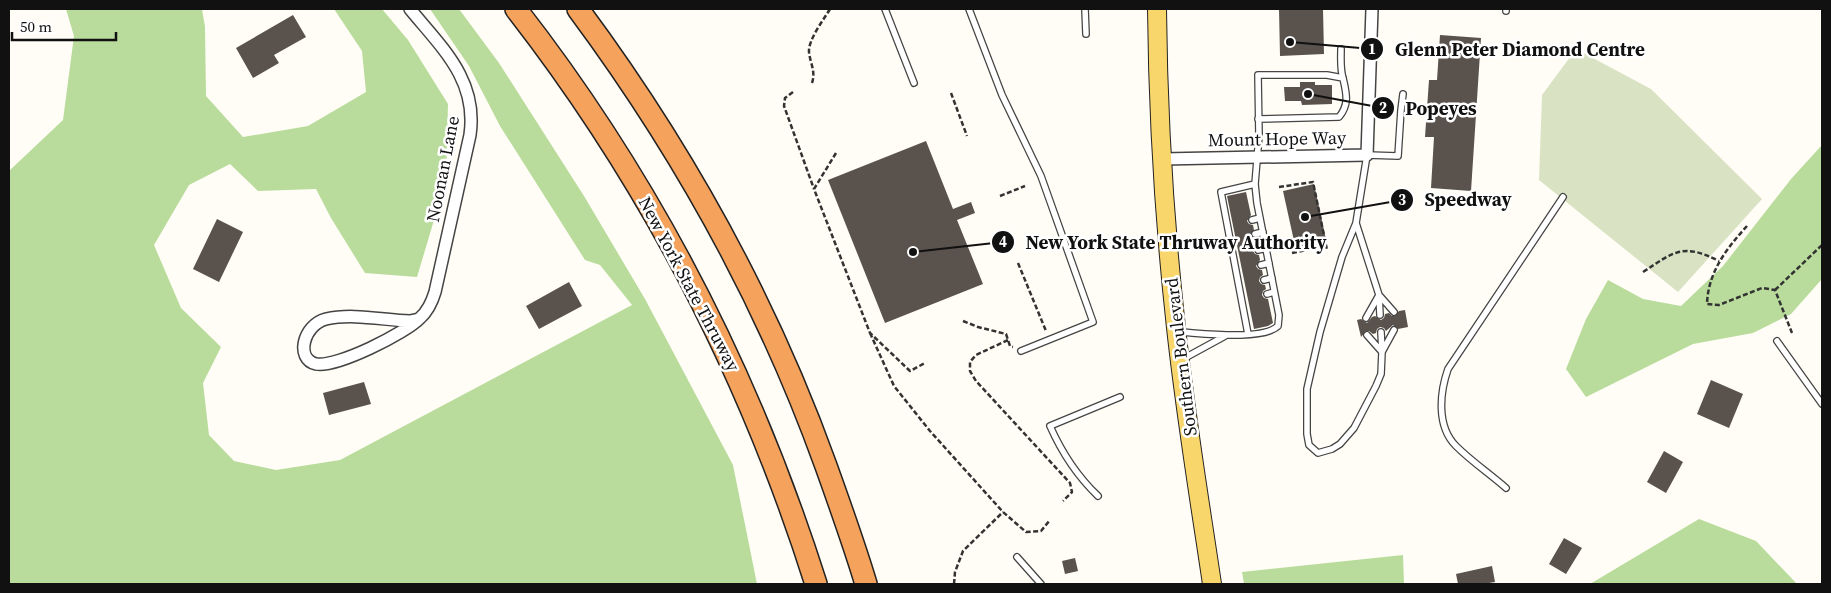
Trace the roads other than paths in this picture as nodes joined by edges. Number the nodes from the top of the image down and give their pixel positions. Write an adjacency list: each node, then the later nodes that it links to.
1 (410, 9): 43 (street, Noonan Lane)
2 (516, 9): 59 (highway, New York State Thruway)
3 (578, 9): 12 (highway)
4 (592, 9): 12 (highway)
5 (885, 9): 14 (lane)
6 (969, 9): 51 (lane)
7 (1085, 9): 10 (lane)
8 (1157, 9): 19 (main road, Southern Boulevard)
9 (1372, 9): 17 (street, Mount Hope Way)
10 (1086, 34)
11 (1341, 48): 13 (lane)
12 (618, 63): 60 (highway)
13 (1343, 78): 16 (lane); 16 (lane)
14 (914, 83)
15 (1403, 94): 17 (lane)
16 (1258, 119): 18 (lane)
17 (1367, 155): 18 (street, Mount Hope Way); 26 (lane)
18 (1257, 156): 19 (street, Mount Hope Way); 20 (lane)
19 (1163, 159): 45 (main road, Southern Boulevard)
20 (1255, 184): 22 (lane); 47 (lane)
21 (1563, 197): 56 (lane)
22 (1257, 203): 23 (lane); 24 (lane)
23 (1249, 205)
24 (1260, 218): 25 (lane); 27 (lane)
25 (1252, 220)
26 (1356, 222): 37 (lane); 52 (lane)
27 (1263, 232): 28 (lane); 29 (lane)
28 (1255, 234)
29 (1266, 248): 30 (lane); 31 (lane)
30 (1258, 250)
31 (1269, 263): 32 (lane); 33 (lane)
32 (1261, 265)
33 (1272, 278): 34 (lane); 35 (lane)
34 (1264, 280)
35 (1274, 292): 36 (lane); 38 (lane)
36 (1267, 294)
37 (1378, 295): 40 (lane); 41 (lane); 42 (lane)
38 (1278, 308): 39 (lane); 47 (lane)
39 (1270, 310)
40 (1394, 312)
41 (1380, 315)
42 (1366, 318)
43 (420, 319): 43 (street, Noonan Lane)
44 (1394, 330): 52 (lane)
45 (1177, 332): 49 (lane); 53 (main road, Southern Boulevard)
46 (1381, 332): 52 (lane)
47 (1248, 334): 49 (lane)
48 (1367, 335): 52 (lane)
49 (1225, 336): 53 (lane)
50 (1777, 341): 55 (lane)
51 (1021, 351)
52 (1382, 352)
53 (1181, 361): 62 (main road, Southern Boulevard)
54 (1120, 397): 57 (lane)
55 (1822, 404)
56 (1506, 488)
57 (1098, 496)
58 (1017, 557): 61 (lane)
59 (816, 584)
60 (866, 584)
61 (1041, 584)
62 (1212, 584)

